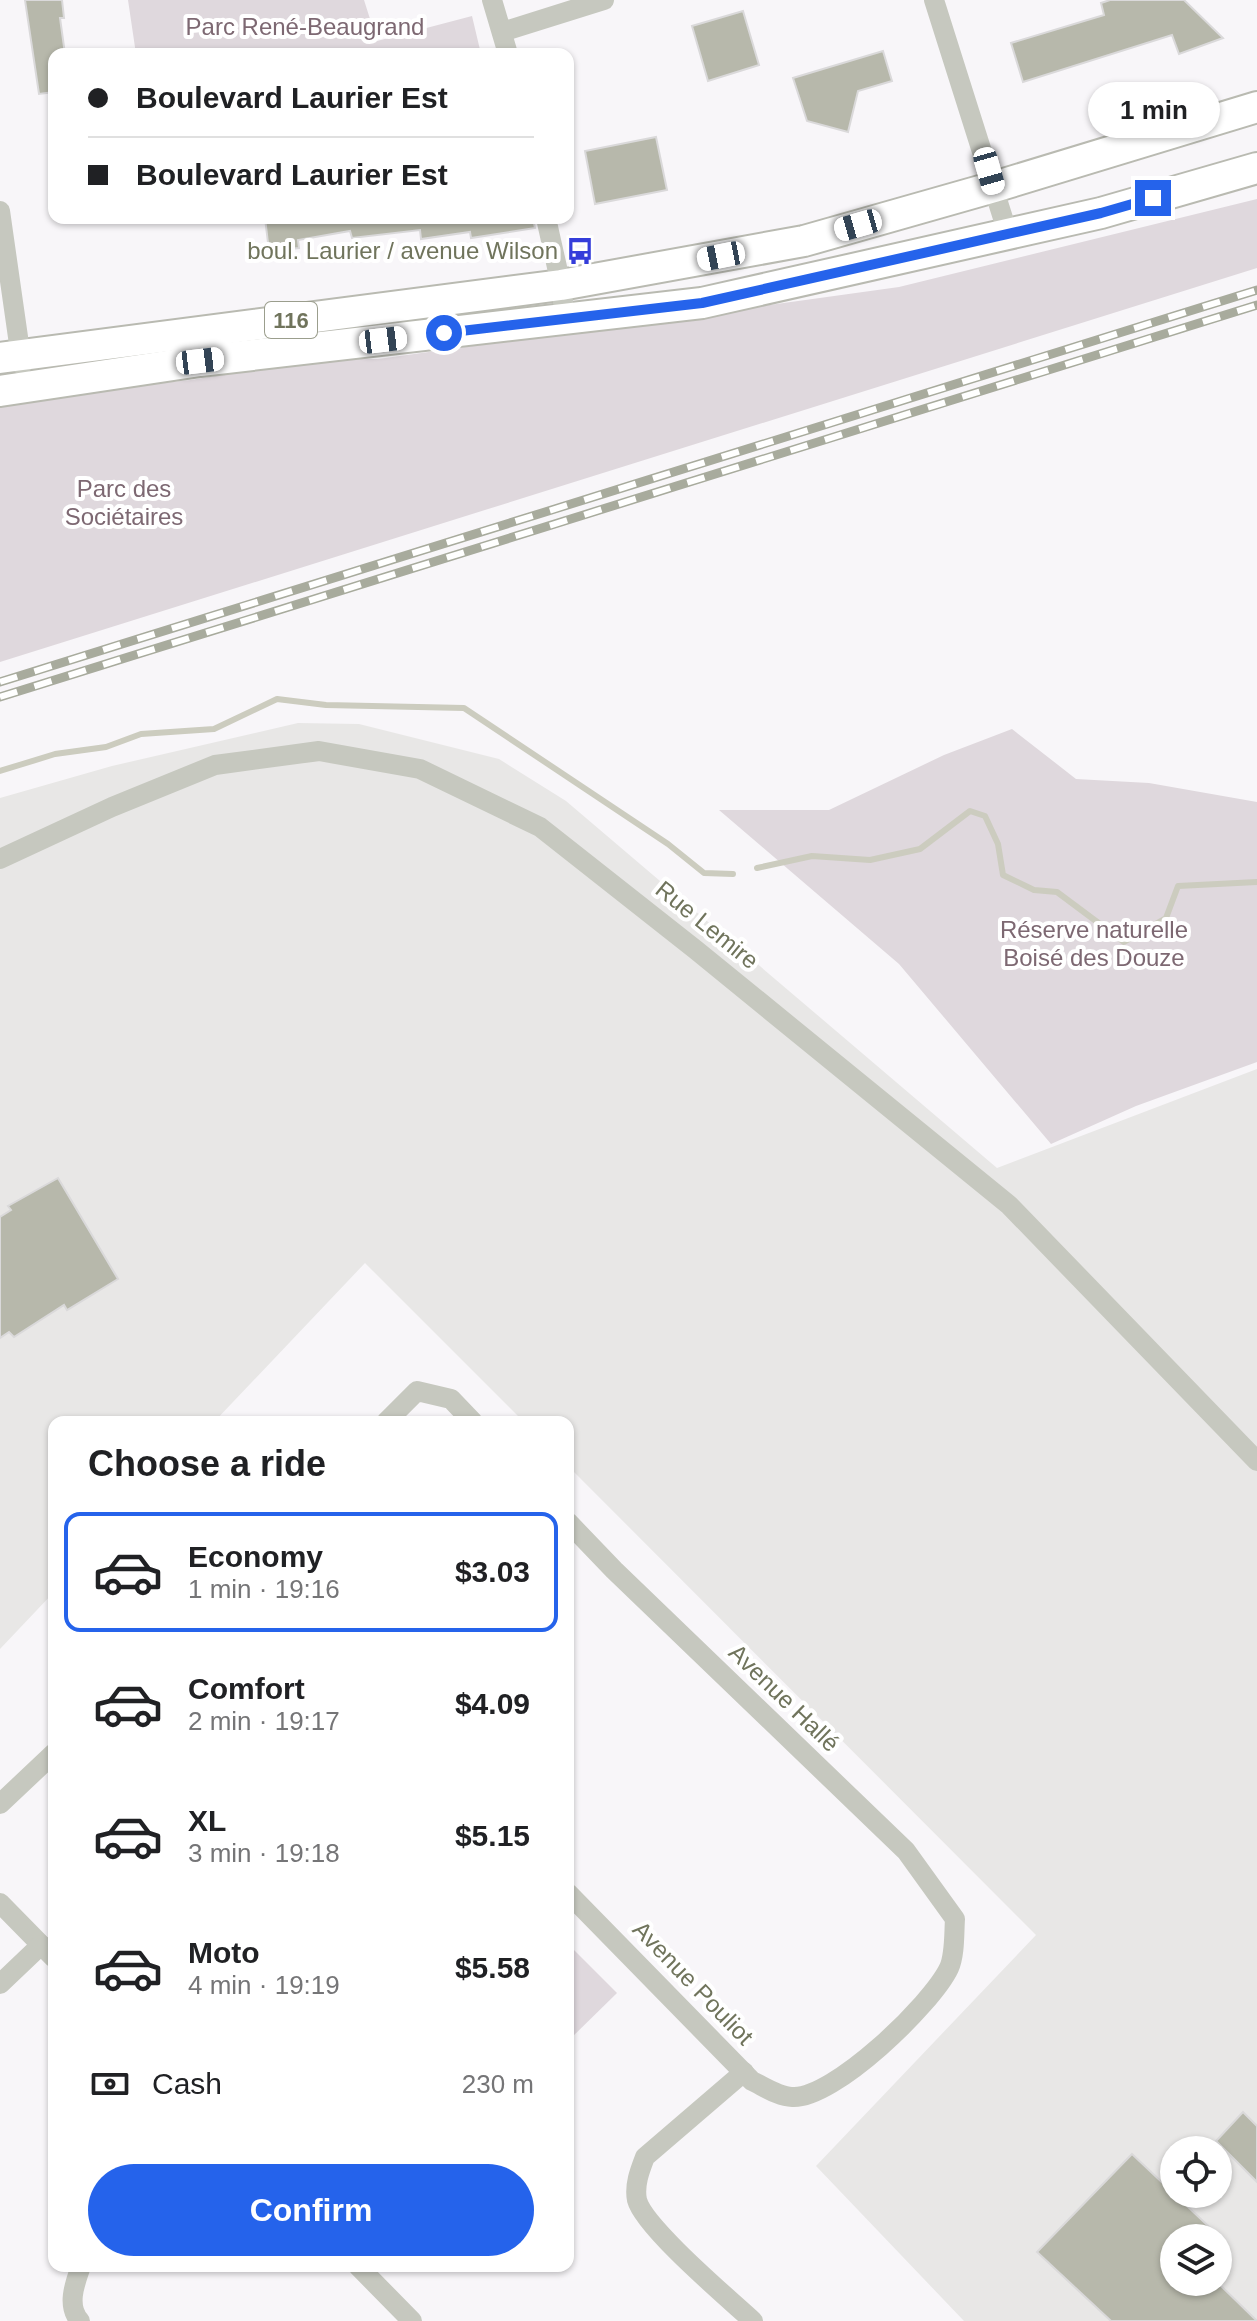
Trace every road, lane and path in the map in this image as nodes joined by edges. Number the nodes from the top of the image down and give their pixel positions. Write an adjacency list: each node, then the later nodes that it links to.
1 (492, 0): 4 (street)
2 (604, 0): 4 (street)
3 (934, 0): 8 (street)
4 (502, 32): 5 (street)
5 (506, 48)
6 (1257, 107): 8 (main road, 116)
7 (1257, 168): 11 (main road, 116)
8 (994, 187): 11 (street); 12 (main road, 116)
9 (0, 211): 14 (street)
10 (547, 224): 12 (street)
11 (1008, 234): 13 (main road, 116)
12 (561, 285): 13 (street); 14 (main road, 116)
13 (565, 319): 15 (main road, 116)
14 (10, 357): 15 (street)
15 (13, 389)
16 (0, 859): 19 (street, Rue Lemire)
17 (392, 1416): 18 (street)
18 (467, 1416)
19 (1257, 1461)
20 (574, 1528): 28 (street, Avenue Hallé)
21 (48, 1759): 22 (street)
22 (0, 1804)
23 (574, 1899): 27 (street, Avenue Pouliot)
24 (0, 1903): 25 (street)
25 (47, 1952): 26 (street)
26 (0, 1984)
27 (744, 2072): 28 (street, Avenue Pouliot); 33 (street)
28 (790, 2098)
29 (79, 2272): 31 (street)
30 (364, 2272): 32 (street)
31 (80, 2321)
32 (412, 2321)
33 (753, 2321)

